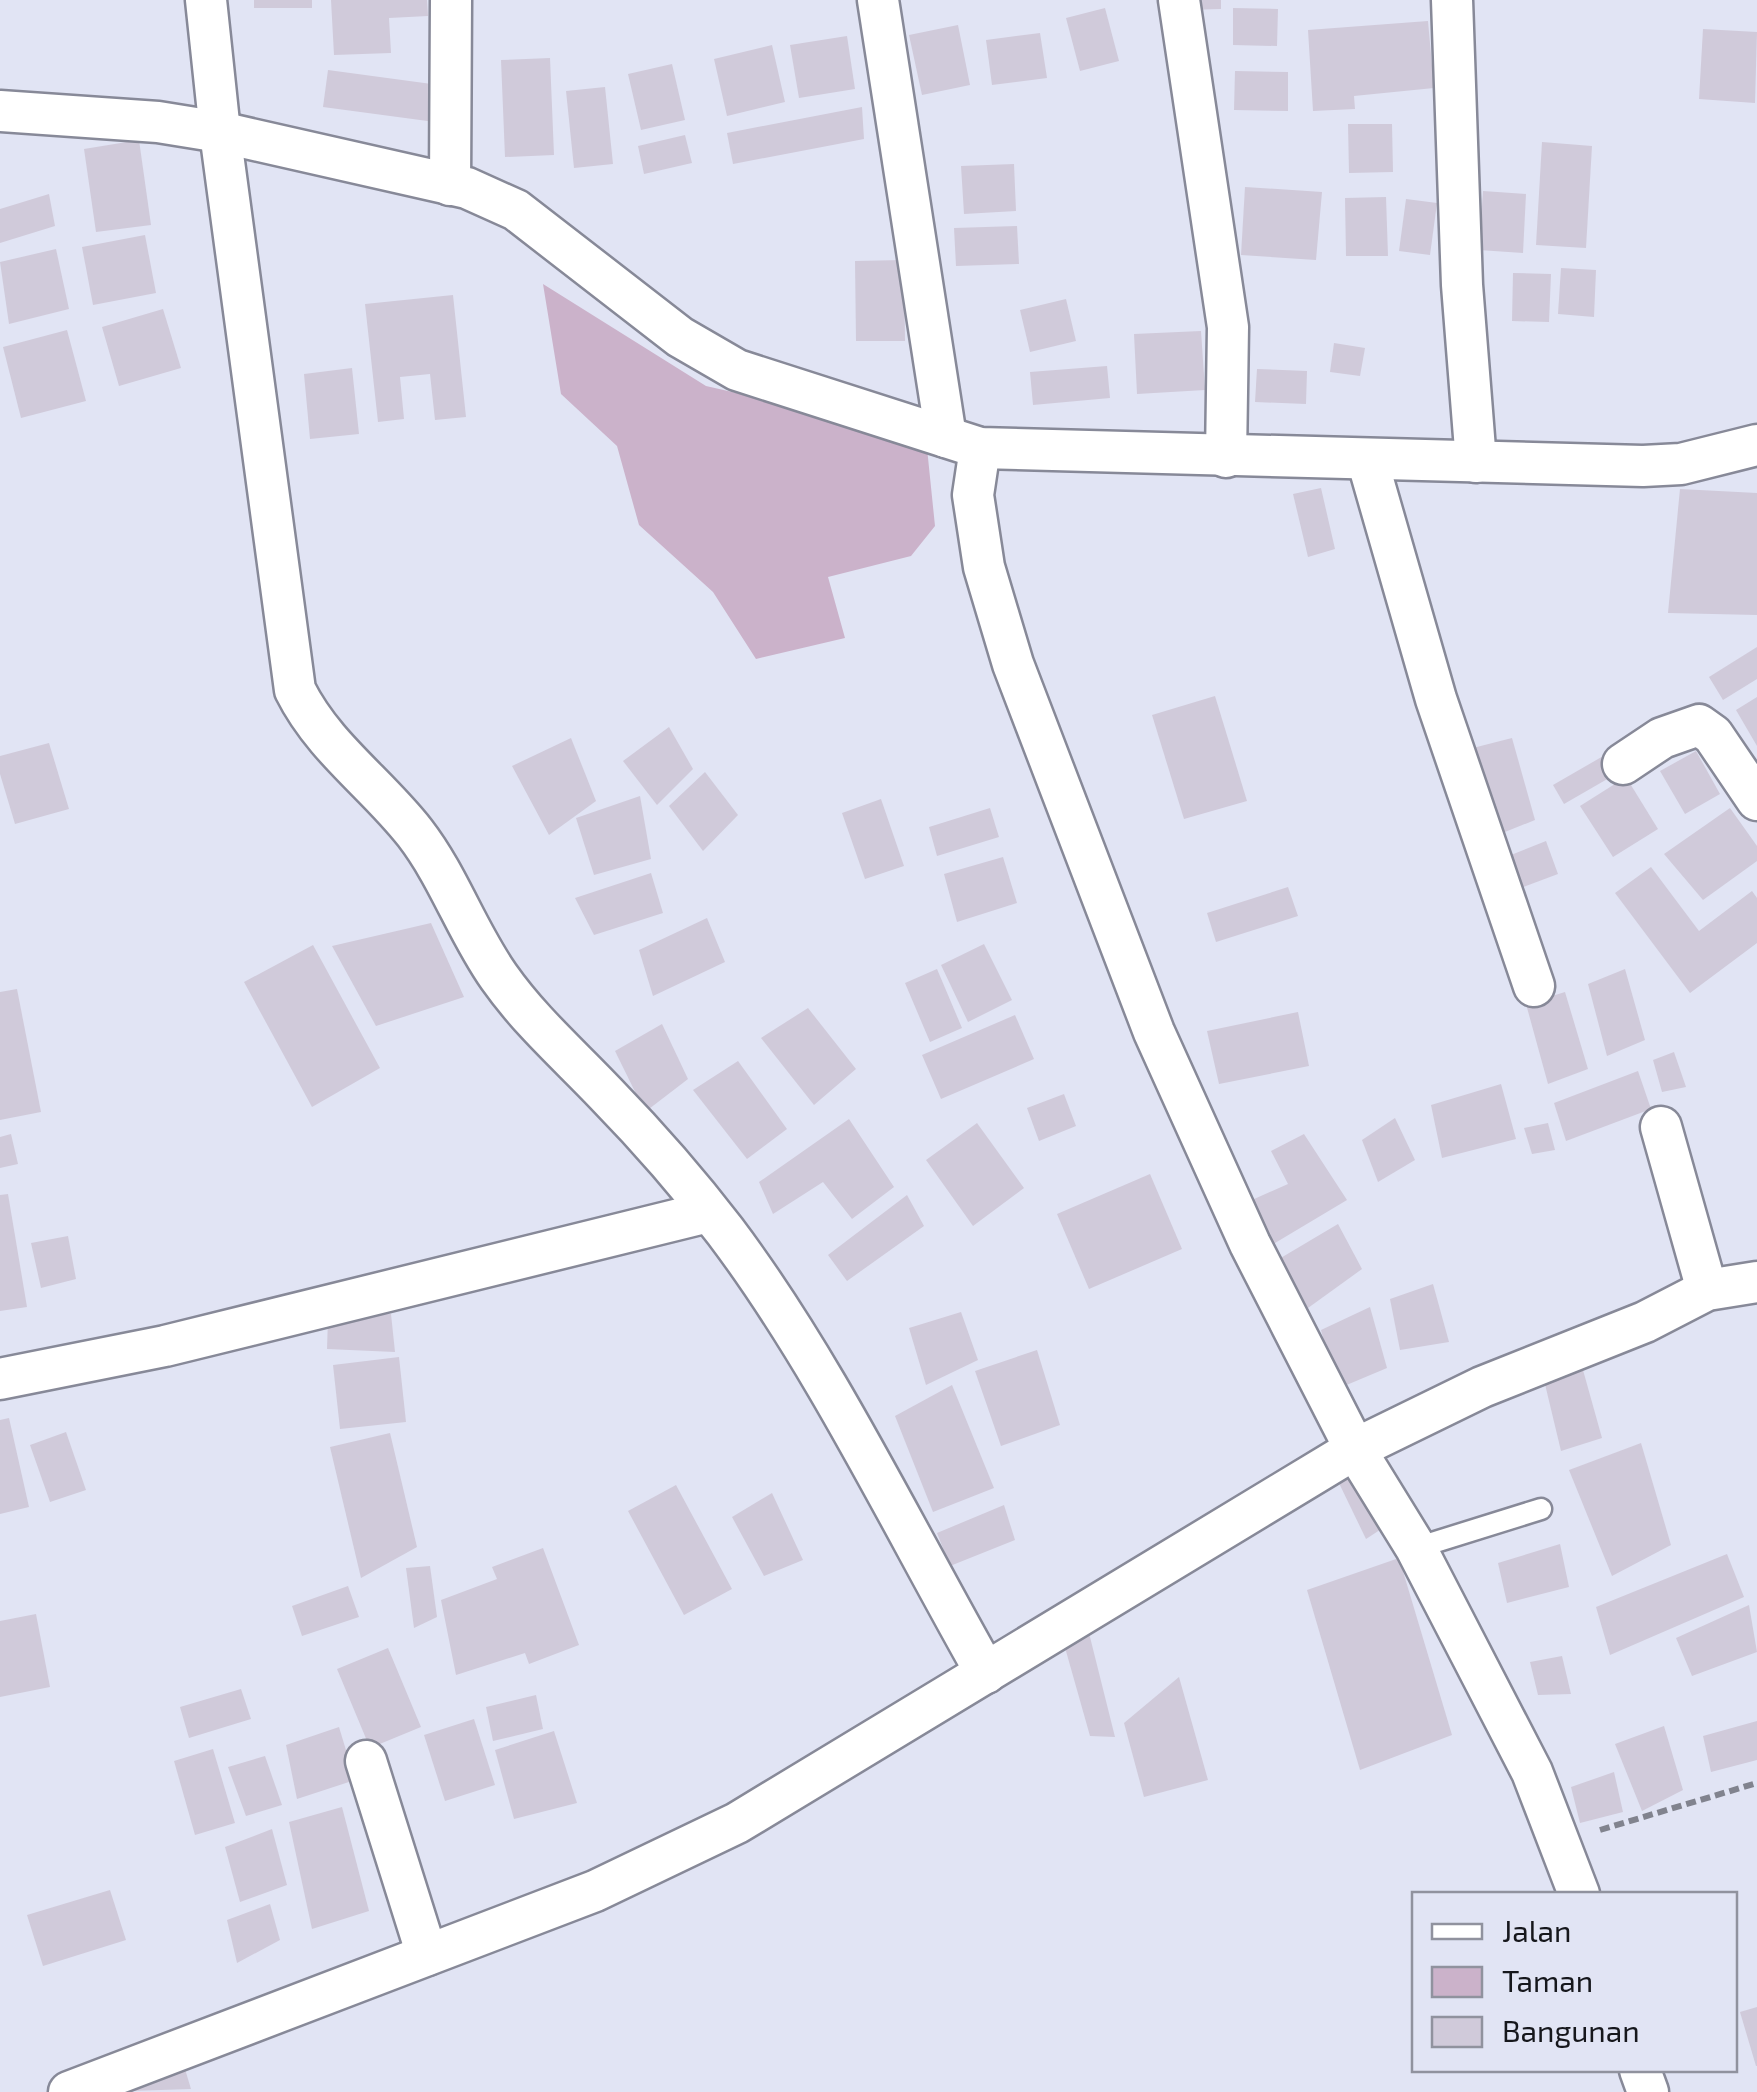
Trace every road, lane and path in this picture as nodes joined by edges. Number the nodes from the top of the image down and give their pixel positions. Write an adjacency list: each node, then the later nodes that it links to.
1 (206, 0): 7 (street)
2 (451, 0): 8 (street)
3 (878, 0): 9 (street)
4 (1179, 0): 11 (street)
5 (1452, 0): 13 (street)
6 (0, 111): 7 (street)
7 (220, 132): 8 (street); 18 (street)
8 (450, 185): 9 (street)
9 (963, 442): 11 (street); 22 (street)
10 (1755, 450): 13 (street)
11 (1226, 458): 12 (street)
12 (1367, 460): 13 (street); 16 (street)
13 (1476, 462)
14 (1623, 764): 15 (street)
15 (1757, 800)
16 (1534, 986)
17 (1660, 1126): 20 (street)
18 (708, 1212): 21 (street); 25 (street)
19 (1757, 1282): 20 (street)
20 (1707, 1290): 22 (street)
21 (0, 1379)
22 (1355, 1449): 24 (street); 25 (street)
23 (1540, 1510): 24 (lane)
24 (1416, 1548): 28 (street)
25 (986, 1673): 30 (street)
26 (366, 1761): 30 (street)
27 (1757, 1783): 28 (path)
28 (1560, 1842): 29 (street)
29 (1578, 1892)
30 (427, 1955): 31 (street)
31 (68, 2092)

